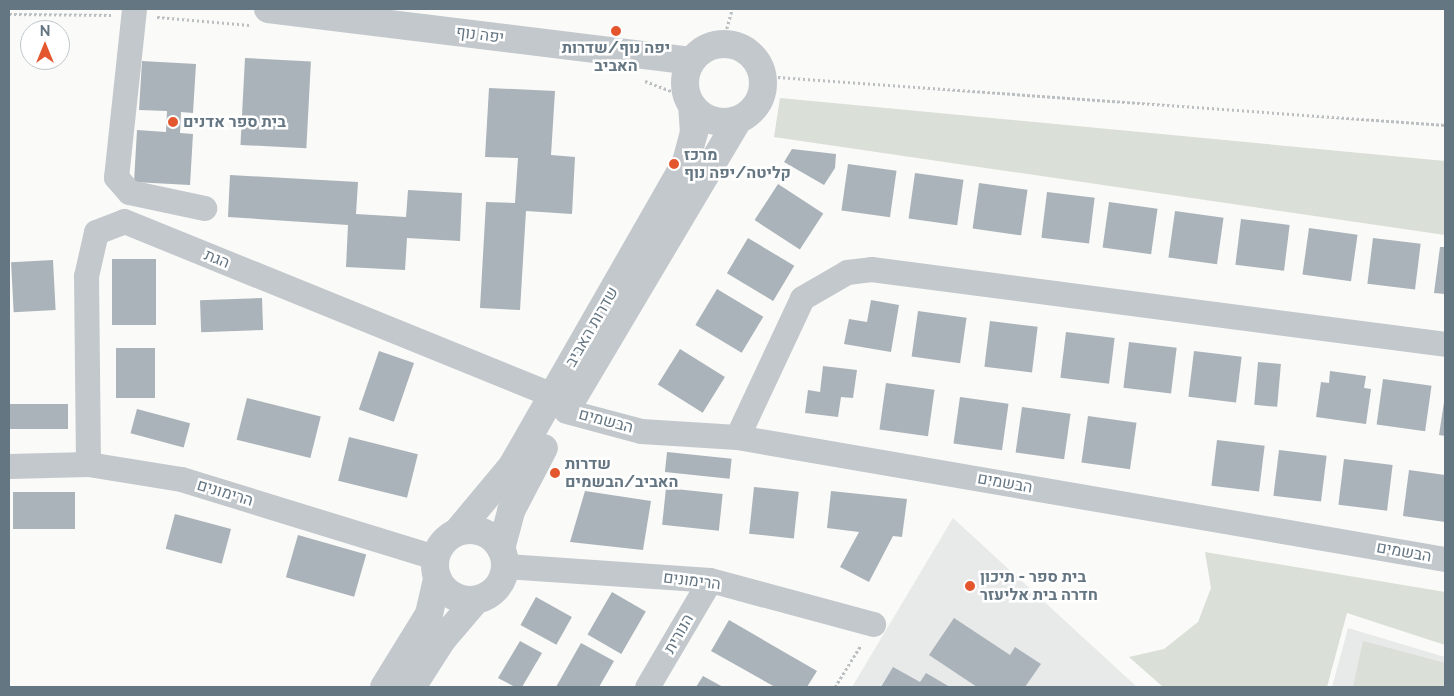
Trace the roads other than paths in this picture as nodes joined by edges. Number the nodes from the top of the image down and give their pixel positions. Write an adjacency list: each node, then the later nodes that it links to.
1 (134, 9): 6 (street)
2 (268, 9): 3 (street, יפה נוף)
3 (691, 61): 4 (street); 5 (street)
4 (692, 107): 5 (street); 8 (street, שדרות האביב)
5 (738, 120): 8 (street, שדרות האביב)
6 (204, 208)
7 (1445, 344): 9 (street)
8 (560, 403): 9 (street, הבשמים); 10 (street, הגת); 12 (street, שדרות האביב); 13 (street, שדרות האביב)
9 (736, 437): 14 (street, הבשמים)
10 (88, 464): 11 (street, הרימונים); 15 (street, הרימונים)
11 (9, 466)
12 (457, 532): 13 (street); 15 (street)
13 (504, 558): 16 (street, הרימונים); 17 (street)
14 (1445, 558)
15 (436, 568): 17 (street); 19 (street)
16 (710, 580): 18 (street, הרימונים); 21 (street, הנורית)
17 (476, 600): 20 (street)
18 (873, 624)
19 (384, 687)
20 (412, 687)
21 (647, 687)

